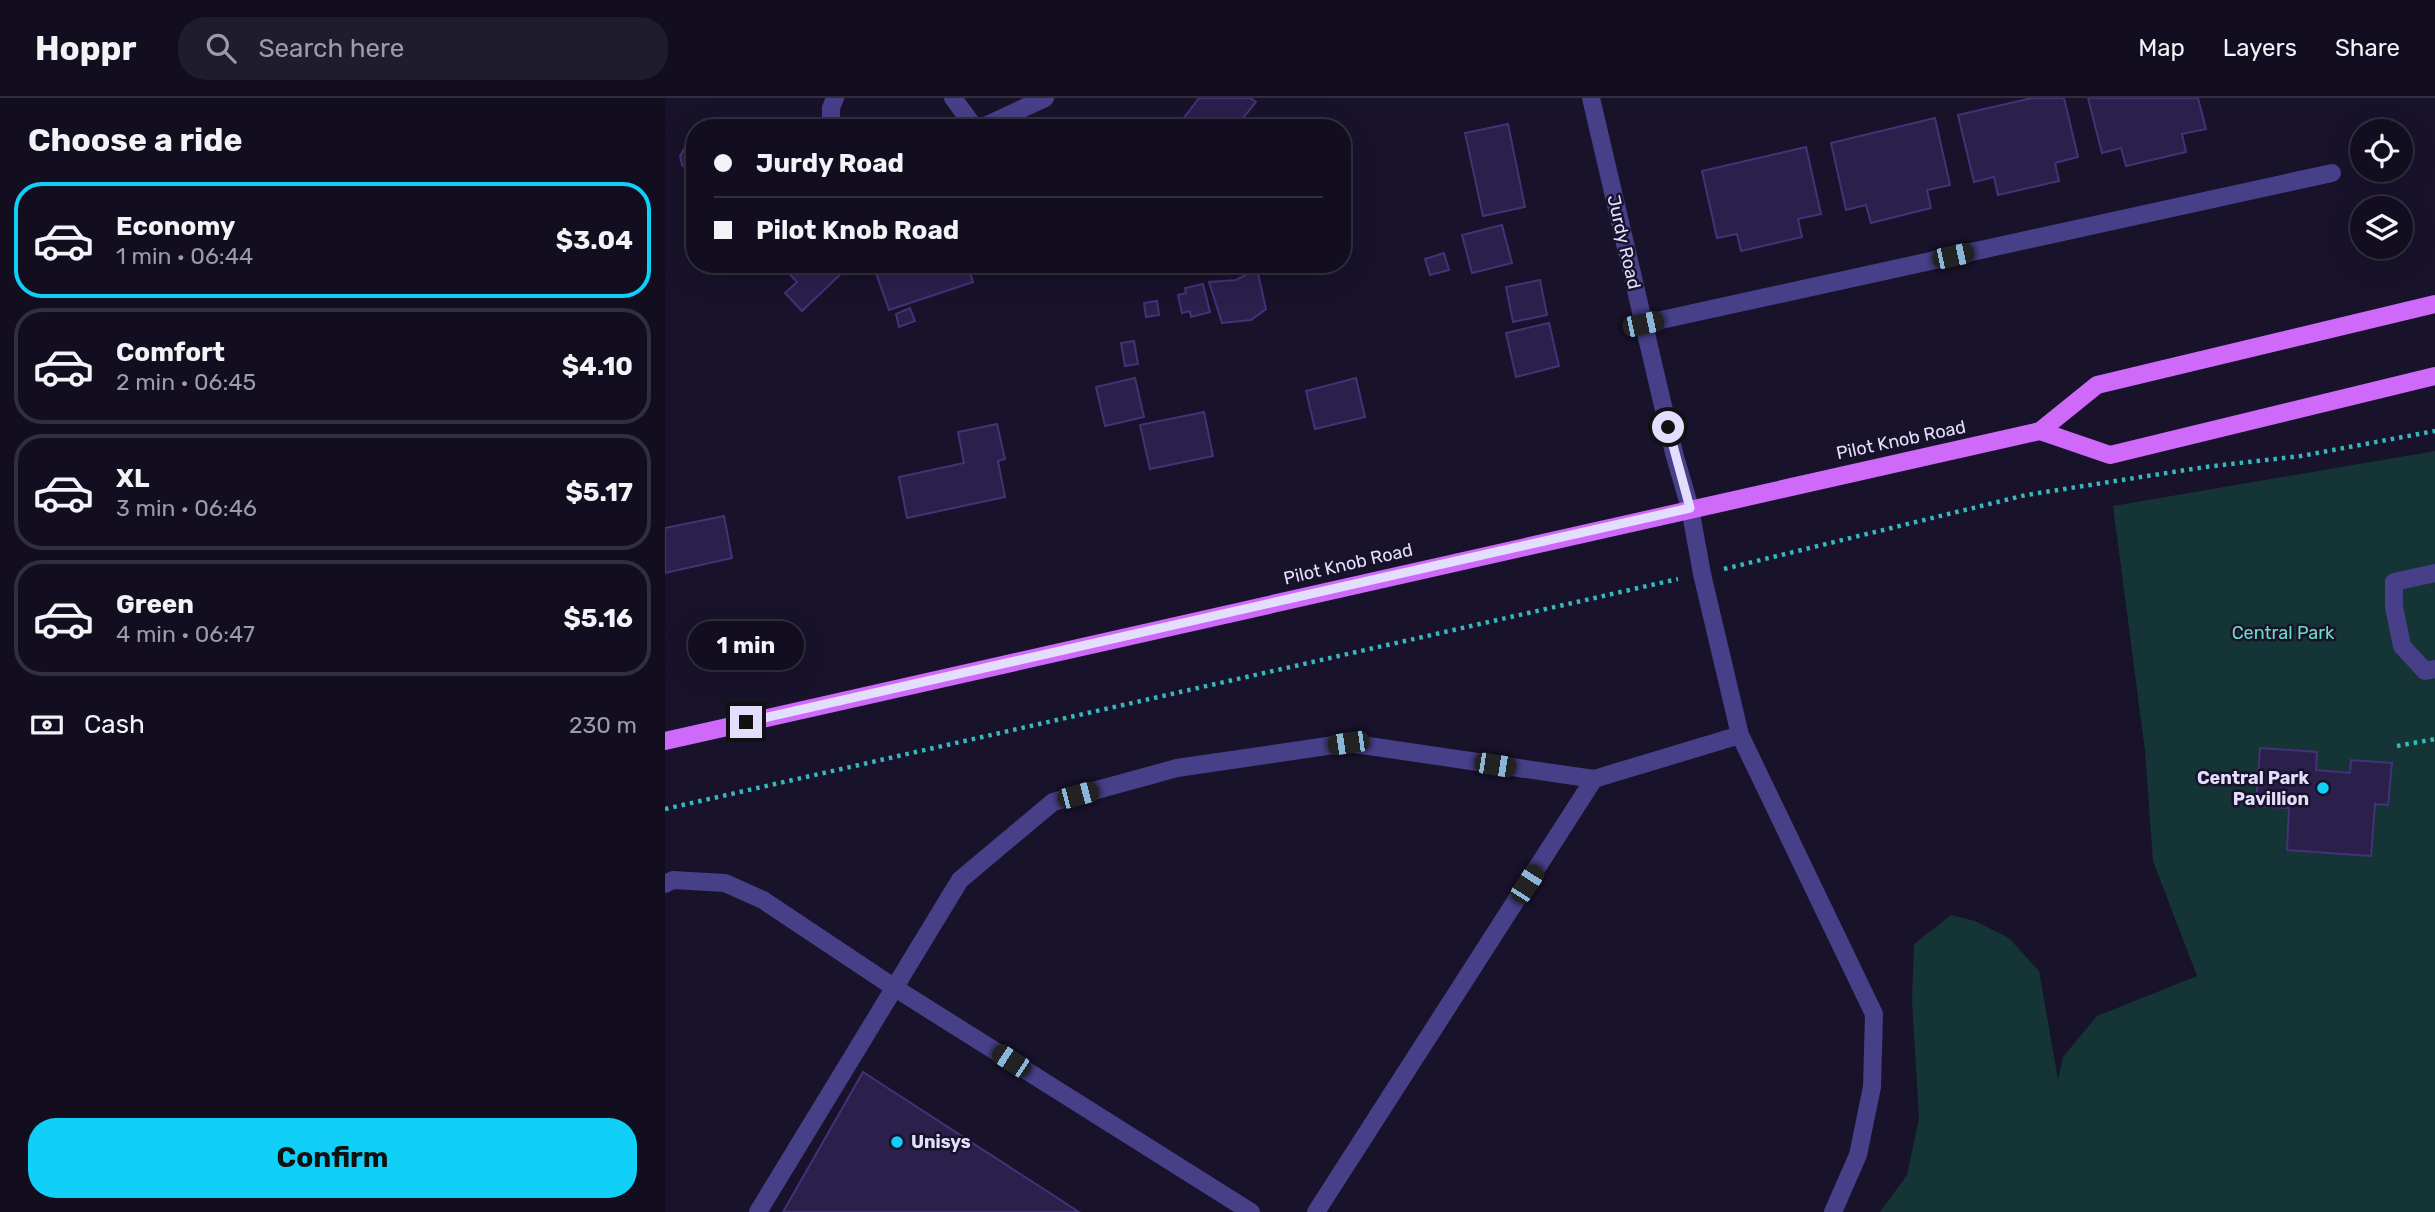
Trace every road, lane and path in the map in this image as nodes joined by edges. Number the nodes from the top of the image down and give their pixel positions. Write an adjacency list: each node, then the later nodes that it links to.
1 (835, 98): 5 (street)
2 (953, 98): 6 (street)
3 (1045, 98): 7 (street)
4 (1591, 98): 10 (street, Jurdy Road)
5 (831, 119)
6 (968, 119)
7 (1000, 119)
8 (2332, 173): 10 (street)
9 (2435, 304): 12 (main road, Pilot Knob Road)
10 (1643, 324): 14 (street, Jurdy Road)
11 (2435, 376): 12 (main road)
12 (2040, 431): 14 (main road, Pilot Knob Road)
13 (2435, 431): 16 (path)
14 (1690, 508): 16 (street, Jurdy Road); 20 (main road, Pilot Knob Road)
15 (2435, 573): 17 (street)
16 (1702, 574): 18 (street, Jurdy Road); 23 (path)
17 (2435, 669)
18 (1739, 735): 22 (street); 29 (street, Jurdy Road)
19 (2435, 739): 21 (path)
20 (665, 741)
21 (2397, 746)
22 (1594, 779): 25 (street); 28 (street)
23 (665, 808)
24 (665, 884): 25 (street)
25 (895, 988): 26 (street); 27 (street)
26 (758, 1212)
27 (1251, 1212)
28 (1316, 1212)
29 (1833, 1212)

